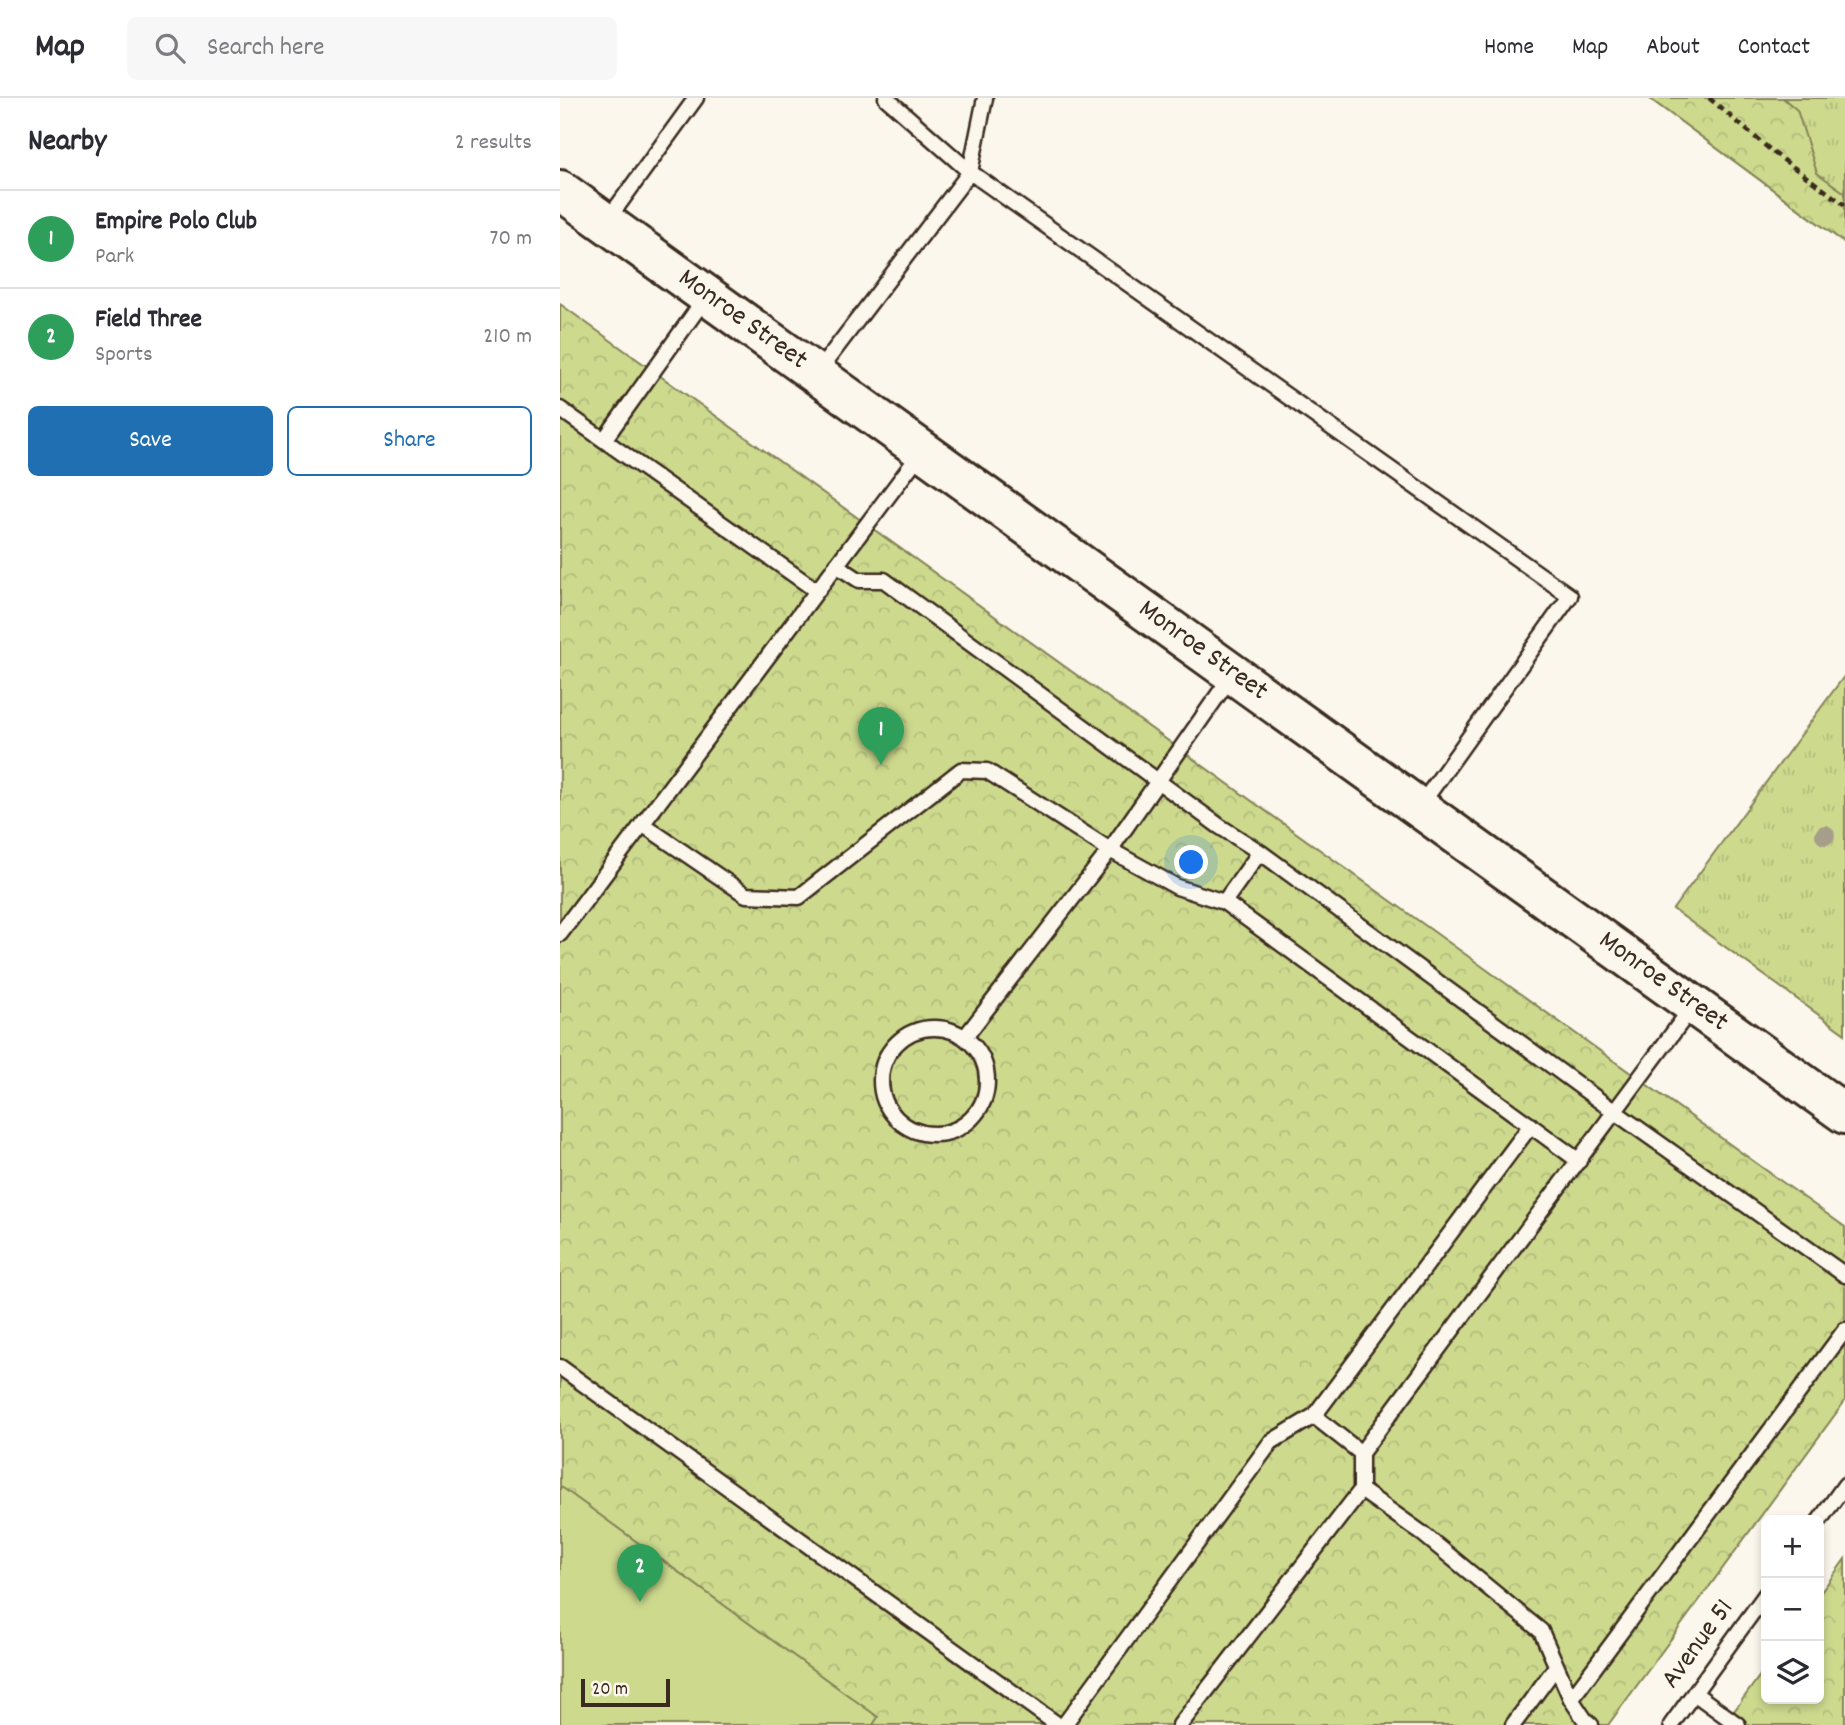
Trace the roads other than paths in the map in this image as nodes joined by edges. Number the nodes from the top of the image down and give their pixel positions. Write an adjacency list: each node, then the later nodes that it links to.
1 (696, 98): 6 (lane)
2 (886, 98): 4 (lane)
3 (985, 98): 4 (lane)
4 (970, 172): 8 (lane); 16 (lane)
5 (560, 190): 6 (main road, Monroe Street)
6 (606, 223): 7 (main road, Monroe Street)
7 (707, 295): 8 (main road, Monroe Street); 10 (lane)
8 (816, 374): 11 (main road, Monroe Street)
9 (560, 409): 10 (lane)
10 (604, 440): 13 (lane)
11 (922, 450): 12 (lane); 14 (main road, Monroe Street)
12 (836, 565): 13 (lane); 15 (lane)
13 (817, 591): 17 (lane)
14 (1233, 674): 15 (lane); 16 (main road, Monroe Street)
15 (1158, 781): 18 (lane); 19 (lane)
16 (1419, 807): 22 (main road, Monroe Street)
17 (642, 824): 18 (lane); 21 (lane)
18 (1110, 850): 20 (lane); 23 (lane)
19 (1260, 852): 20 (lane); 24 (lane)
20 (1224, 902): 26 (lane)
21 (560, 934)
22 (1694, 1005): 24 (lane); 25 (main road, Monroe Street)
23 (965, 1037): 23 (lane)
24 (1615, 1112): 27 (lane); 28 (lane)
25 (1845, 1114)
26 (1531, 1125): 27 (lane); 31 (lane)
27 (1579, 1161): 32 (lane)
28 (1845, 1275)
29 (1845, 1330): 39 (lane)
30 (560, 1367): 40 (lane)
31 (1314, 1416): 32 (lane); 41 (lane)
32 (1361, 1453): 34 (lane)
33 (1845, 1485): 35 (lane)
34 (1361, 1490): 37 (lane); 42 (lane)
35 (1823, 1515)
36 (1761, 1601): 38 (lane, Avenue 51)
37 (1555, 1668): 39 (lane); 43 (lane)
38 (1694, 1693): 45 (lane, Avenue 51); 46 (lane)
39 (1571, 1699): 44 (lane)
40 (1058, 1725)
41 (1064, 1725)
42 (1180, 1725)
43 (1513, 1725)
44 (1591, 1725)
45 (1671, 1725)
46 (1738, 1725)

